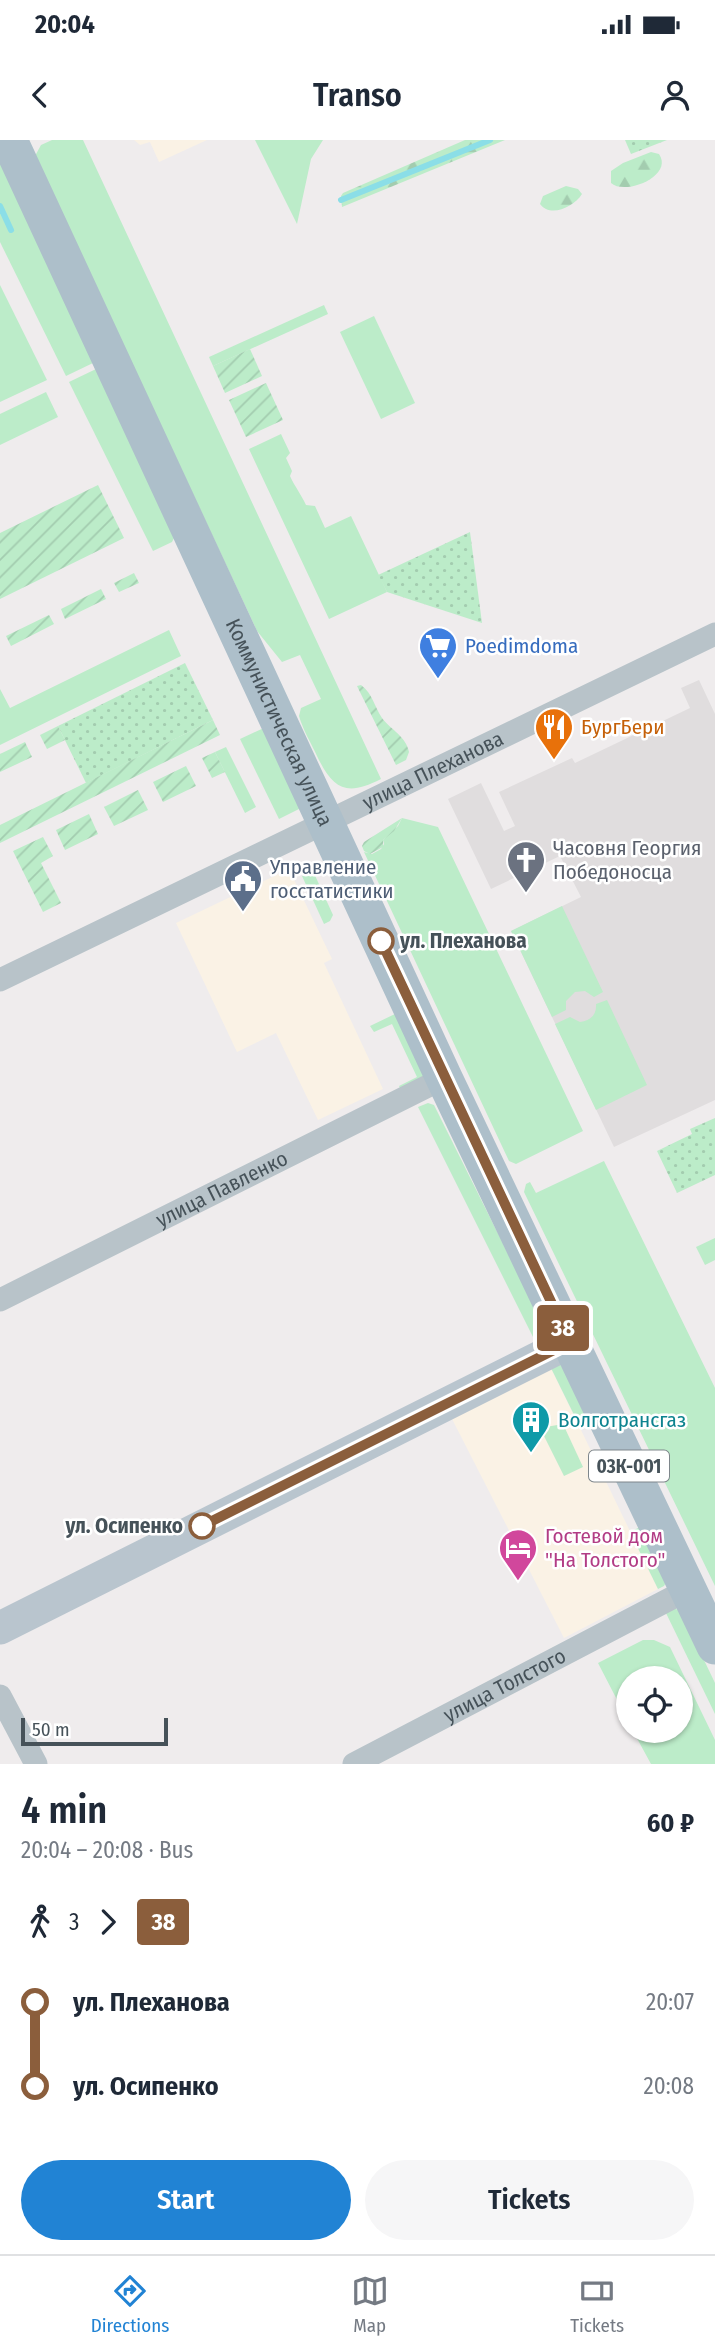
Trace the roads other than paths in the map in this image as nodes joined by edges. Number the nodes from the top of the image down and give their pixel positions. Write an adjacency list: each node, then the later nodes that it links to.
1 (9, 140): 3 (main road, Коммунистическая улица)
2 (715, 634): 3 (street, улица Плеханова)
3 (325, 822): 4 (street, улица Плеханова); 5 (main road, Коммунистическая улица)
4 (0, 980)
5 (444, 1078): 6 (street, улица Павленко); 7 (main road, Коммунистическая улица)
6 (0, 1300)
7 (570, 1342): 8 (main road, Коммунистическая улица / 03К-001); 9 (street)
8 (689, 1589): 10 (main road, Коммунистическая улица / 03К-001); 13 (street, улица Толстого)
9 (0, 1628)
10 (715, 1646)
11 (0, 1696): 12 (street)
12 (36, 1764)
13 (354, 1764)

